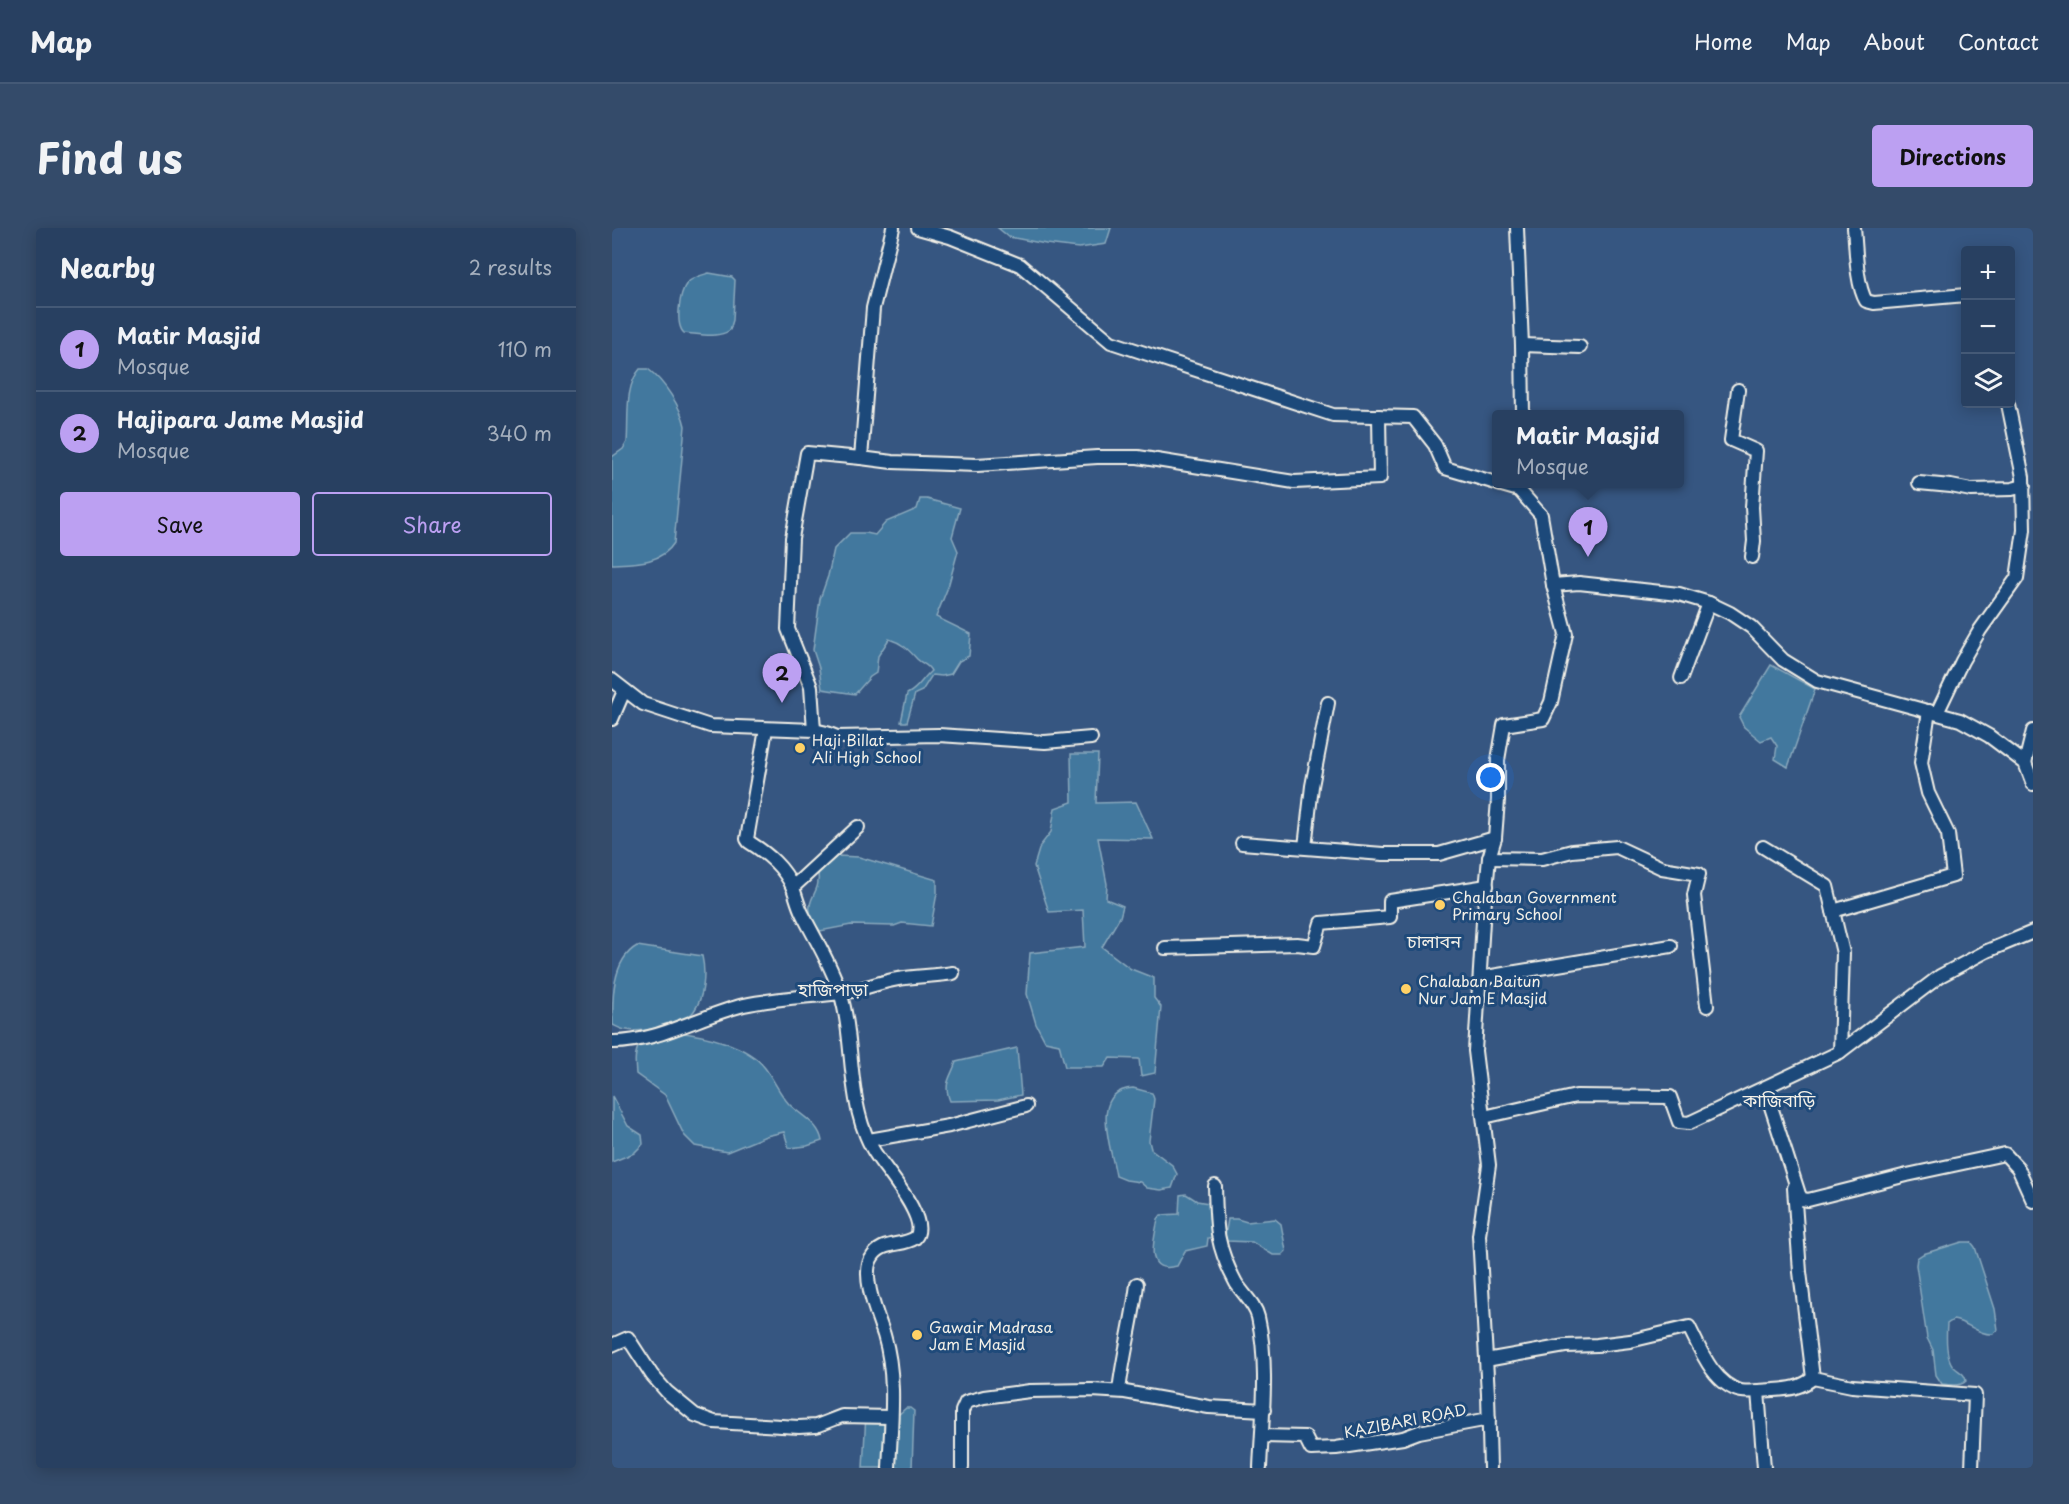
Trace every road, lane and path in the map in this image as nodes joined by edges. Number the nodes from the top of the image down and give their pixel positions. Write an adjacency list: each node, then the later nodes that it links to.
1 (893, 228): 12 (street)
2 (918, 228): 11 (street)
3 (1517, 228): 6 (street)
4 (1854, 228): 5 (street)
5 (1961, 295)
6 (1522, 345): 7 (street); 10 (street)
7 (1580, 347)
8 (1738, 390): 18 (street)
9 (2009, 408): 13 (street)
10 (1523, 410)
11 (1378, 416): 12 (street); 14 (street)
12 (861, 458): 28 (street)
13 (2027, 469): 16 (street)
14 (1492, 482)
15 (1919, 483): 16 (street)
16 (2024, 486): 25 (street)
17 (1520, 488): 19 (street)
18 (1752, 557)
19 (1552, 585): 20 (street); 34 (street)
20 (1709, 603): 21 (street); 25 (street)
21 (1681, 678)
22 (612, 680): 23 (street)
23 (624, 691): 26 (street); 27 (street)
24 (1328, 703): 36 (street)
25 (1933, 712): 31 (street); 41 (street)
26 (612, 719)
27 (766, 729): 28 (street); 40 (street)
28 (814, 730): 30 (street)
29 (2033, 731): 31 (street)
30 (1091, 738)
31 (2025, 763): 32 (street)
32 (2033, 783)
33 (858, 827): 40 (street)
34 (1495, 838): 36 (street); 38 (street)
35 (1242, 843): 36 (street)
36 (1305, 847)
37 (1763, 847): 41 (street)
38 (1489, 858): 39 (street); 48 (street)
39 (1487, 886): 44 (street); 46 (street)
40 (793, 887): 47 (street)
41 (1833, 911): 50 (street)
42 (2033, 932): 50 (street)
43 (1671, 946): 46 (street)
44 (1165, 948)
45 (953, 973): 47 (street)
46 (1480, 978): 53 (street)
47 (840, 993): 49 (street); 54 (street)
48 (1707, 1006)
49 (612, 1042)
50 (1840, 1052): 51 (street)
51 (1765, 1088): 53 (street); 55 (street)
52 (1026, 1106): 54 (street)
53 (1484, 1117): 60 (street)
54 (869, 1140): 65 (street)
55 (1793, 1175): 57 (street); 61 (street)
56 (1215, 1186): 64 (street)
57 (2033, 1201)
58 (1137, 1284): 62 (street)
59 (612, 1345): 65 (street)
60 (1486, 1360): 63 (street); 66 (street)
61 (1814, 1378): 63 (street); 73 (street)
62 (1119, 1391): 64 (street); 69 (street)
63 (1758, 1391): 72 (street)
64 (1264, 1410): 67 (street)
65 (891, 1417): 68 (street)
66 (1489, 1419): 67 (street, KAZIBARI ROAD); 71 (street)
67 (1262, 1436): 70 (street)
68 (888, 1468)
69 (962, 1468)
70 (1260, 1468)
71 (1490, 1468)
72 (1764, 1468)
73 (1972, 1468)

